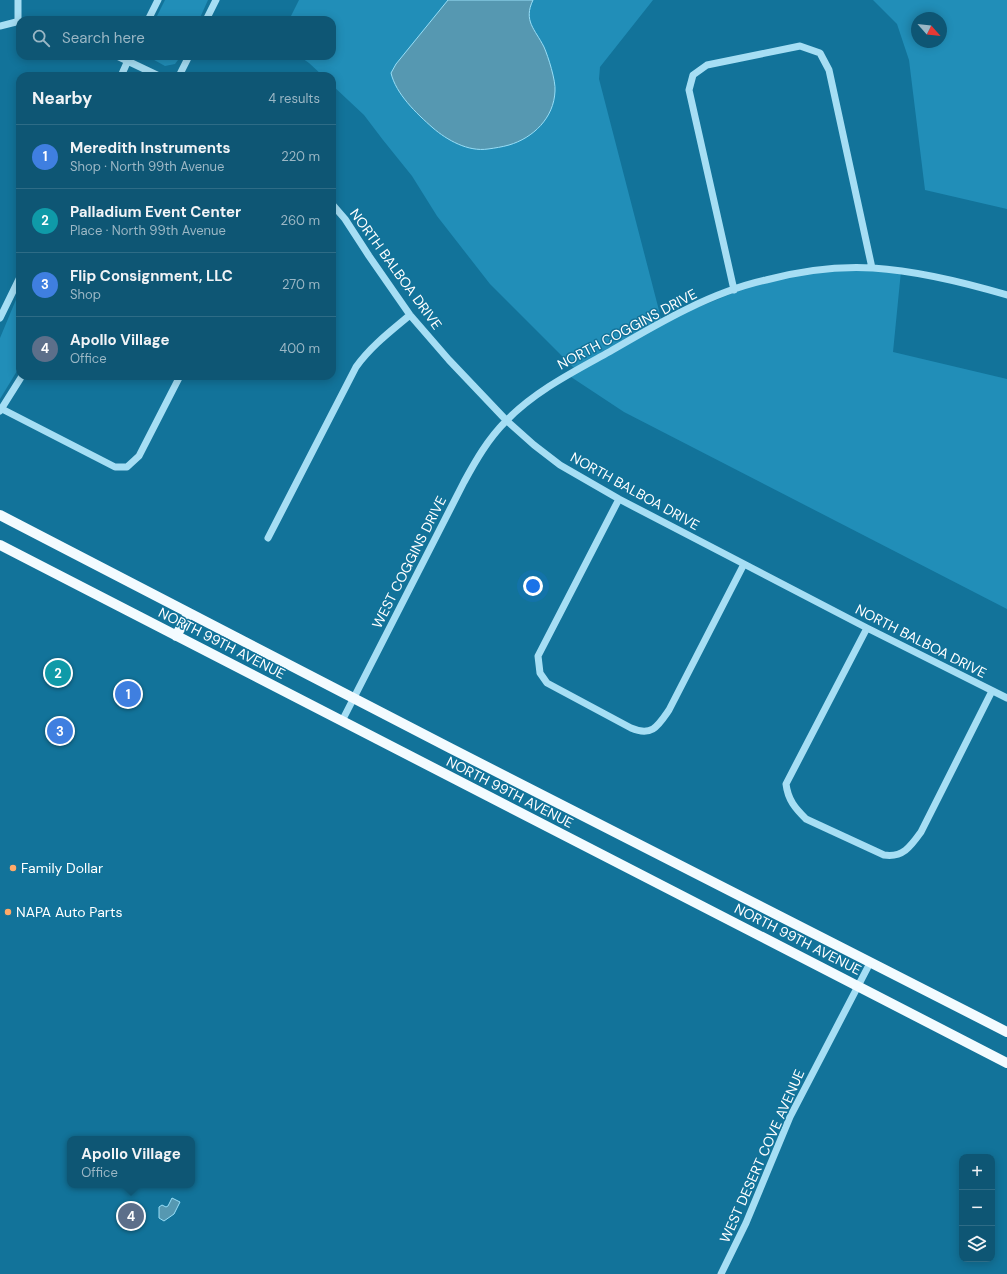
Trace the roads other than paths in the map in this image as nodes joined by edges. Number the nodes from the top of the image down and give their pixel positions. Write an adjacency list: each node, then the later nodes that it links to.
1 (18, 0): 4 (street)
2 (158, 0): 5 (street)
3 (216, 0): 6 (street)
4 (19, 16)
5 (150, 16)
6 (208, 16)
7 (16, 22): 8 (street)
8 (0, 26)
9 (128, 60): 12 (street)
10 (131, 60): 13 (street)
11 (187, 60): 14 (street)
12 (122, 72)
13 (152, 72)
14 (181, 72)
15 (336, 209): 20 (street, NORTH BALBOA DRIVE)
16 (872, 268): 18 (street, NORTH COGGINS DRIVE); 18 (street); 19 (street, NORTH COGGINS DRIVE)
17 (16, 285): 21 (street)
18 (734, 290): 25 (street, NORTH COGGINS DRIVE)
19 (1007, 295)
20 (410, 315): 25 (street, NORTH BALBOA DRIVE); 28 (street)
21 (0, 318)
22 (20, 380): 24 (street)
23 (178, 380): 24 (street)
24 (1, 410)
25 (506, 420): 26 (street, NORTH BALBOA DRIVE); 35 (street, WEST COGGINS DRIVE)
26 (619, 500): 30 (street, NORTH BALBOA DRIVE); 30 (street)
27 (0, 515): 31 (main road, NORTH 99TH AVENUE)
28 (268, 538)
29 (0, 545): 33 (main road, NORTH 99TH AVENUE)
30 (744, 564): 32 (street, NORTH BALBOA DRIVE)
31 (188, 612): 33 (main road); 35 (main road, NORTH 99TH AVENUE)
32 (867, 628): 34 (street, NORTH BALBOA DRIVE); 34 (street)
33 (176, 636): 37 (main road, NORTH 99TH AVENUE)
34 (992, 691): 36 (street, NORTH BALBOA DRIVE)
35 (355, 698): 37 (street, WEST COGGINS DRIVE); 38 (main road, NORTH 99TH AVENUE)
36 (1007, 698)
37 (342, 721): 39 (main road, NORTH 99TH AVENUE)
38 (870, 963): 39 (street, WEST DESERT COVE AVENUE); 40 (main road, NORTH 99TH AVENUE)
39 (858, 985): 41 (main road, NORTH 99TH AVENUE); 42 (street, WEST DESERT COVE AVENUE)
40 (1007, 1032)
41 (1006, 1059)
42 (721, 1274)

